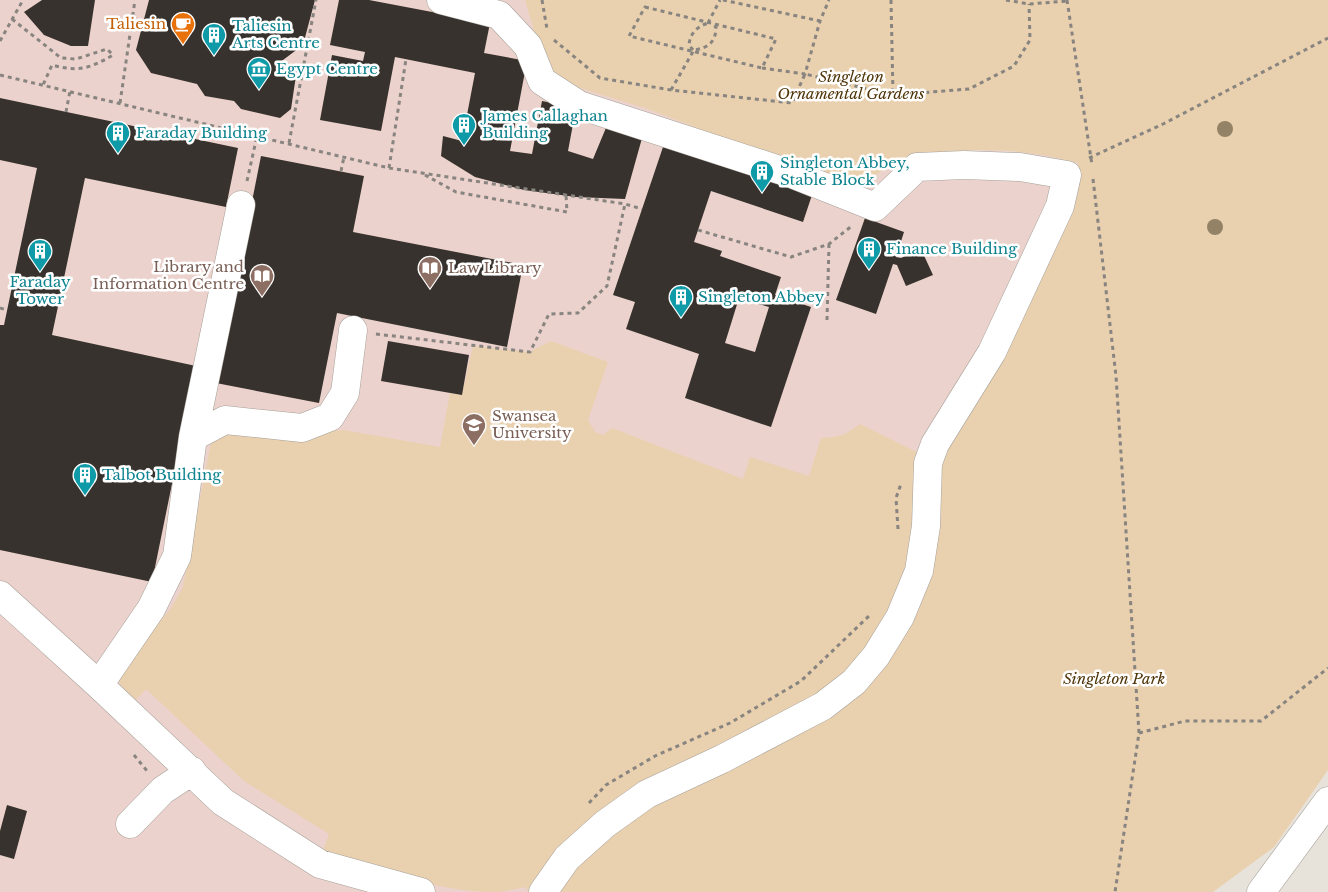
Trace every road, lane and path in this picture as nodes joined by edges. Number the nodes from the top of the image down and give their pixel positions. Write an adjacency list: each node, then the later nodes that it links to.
1 (23, 0): 12 (path)
2 (135, 0): 26 (path)
3 (316, 0): 29 (path)
4 (441, 0): 59 (street)
5 (542, 0): 23 (path)
6 (722, 0): 13 (path); 14 (path)
7 (829, 0): 13 (path)
8 (891, 0): 25 (path)
9 (1006, 0): 11 (path)
10 (1068, 0): 11 (path); 31 (path)
11 (1029, 4): 25 (path)
12 (12, 19): 16 (path); 22 (path)
13 (820, 21): 20 (path)
14 (708, 23): 17 (path); 17 (path); 17 (path); 19 (path)
15 (1328, 38): 31 (path)
16 (0, 41)
17 (694, 50): 19 (path); 23 (path)
18 (406, 59): 33 (path)
19 (762, 68): 20 (path)
20 (805, 74): 23 (path); 25 (path)
21 (0, 75): 22 (path)
22 (43, 85): 24 (path)
23 (672, 90)
24 (70, 91): 26 (path); 27 (path)
25 (893, 95)
26 (120, 103): 28 (path)
27 (66, 112)
28 (258, 136): 29 (path); 38 (path)
29 (289, 143): 30 (path)
30 (344, 157): 33 (path); 34 (path)
31 (1091, 157): 32 (path)
32 (1092, 167)
33 (389, 168): 35 (path)
34 (341, 171)
35 (422, 174): 37 (path); 39 (path)
36 (1093, 176): 53 (path)
37 (566, 196)
38 (242, 204): 46 (street)
39 (625, 204): 40 (path); 45 (path)
40 (642, 209)
41 (698, 230): 44 (path)
42 (0, 308): 43 (path)
43 (8, 310)
44 (827, 320)
45 (353, 330): 46 (street)
46 (193, 437): 52 (street)
47 (902, 480): 48 (path)
48 (898, 532)
49 (0, 595): 52 (street)
50 (871, 614): 56 (path)
51 (1328, 668): 53 (path)
52 (99, 685): 54 (street)
53 (1139, 733): 60 (path)
54 (192, 771): 57 (street); 58 (street)
55 (1328, 801): 61 (street)
56 (586, 805)
57 (130, 824)
58 (422, 892)
59 (543, 892)
60 (1115, 892)
61 (1261, 892)

